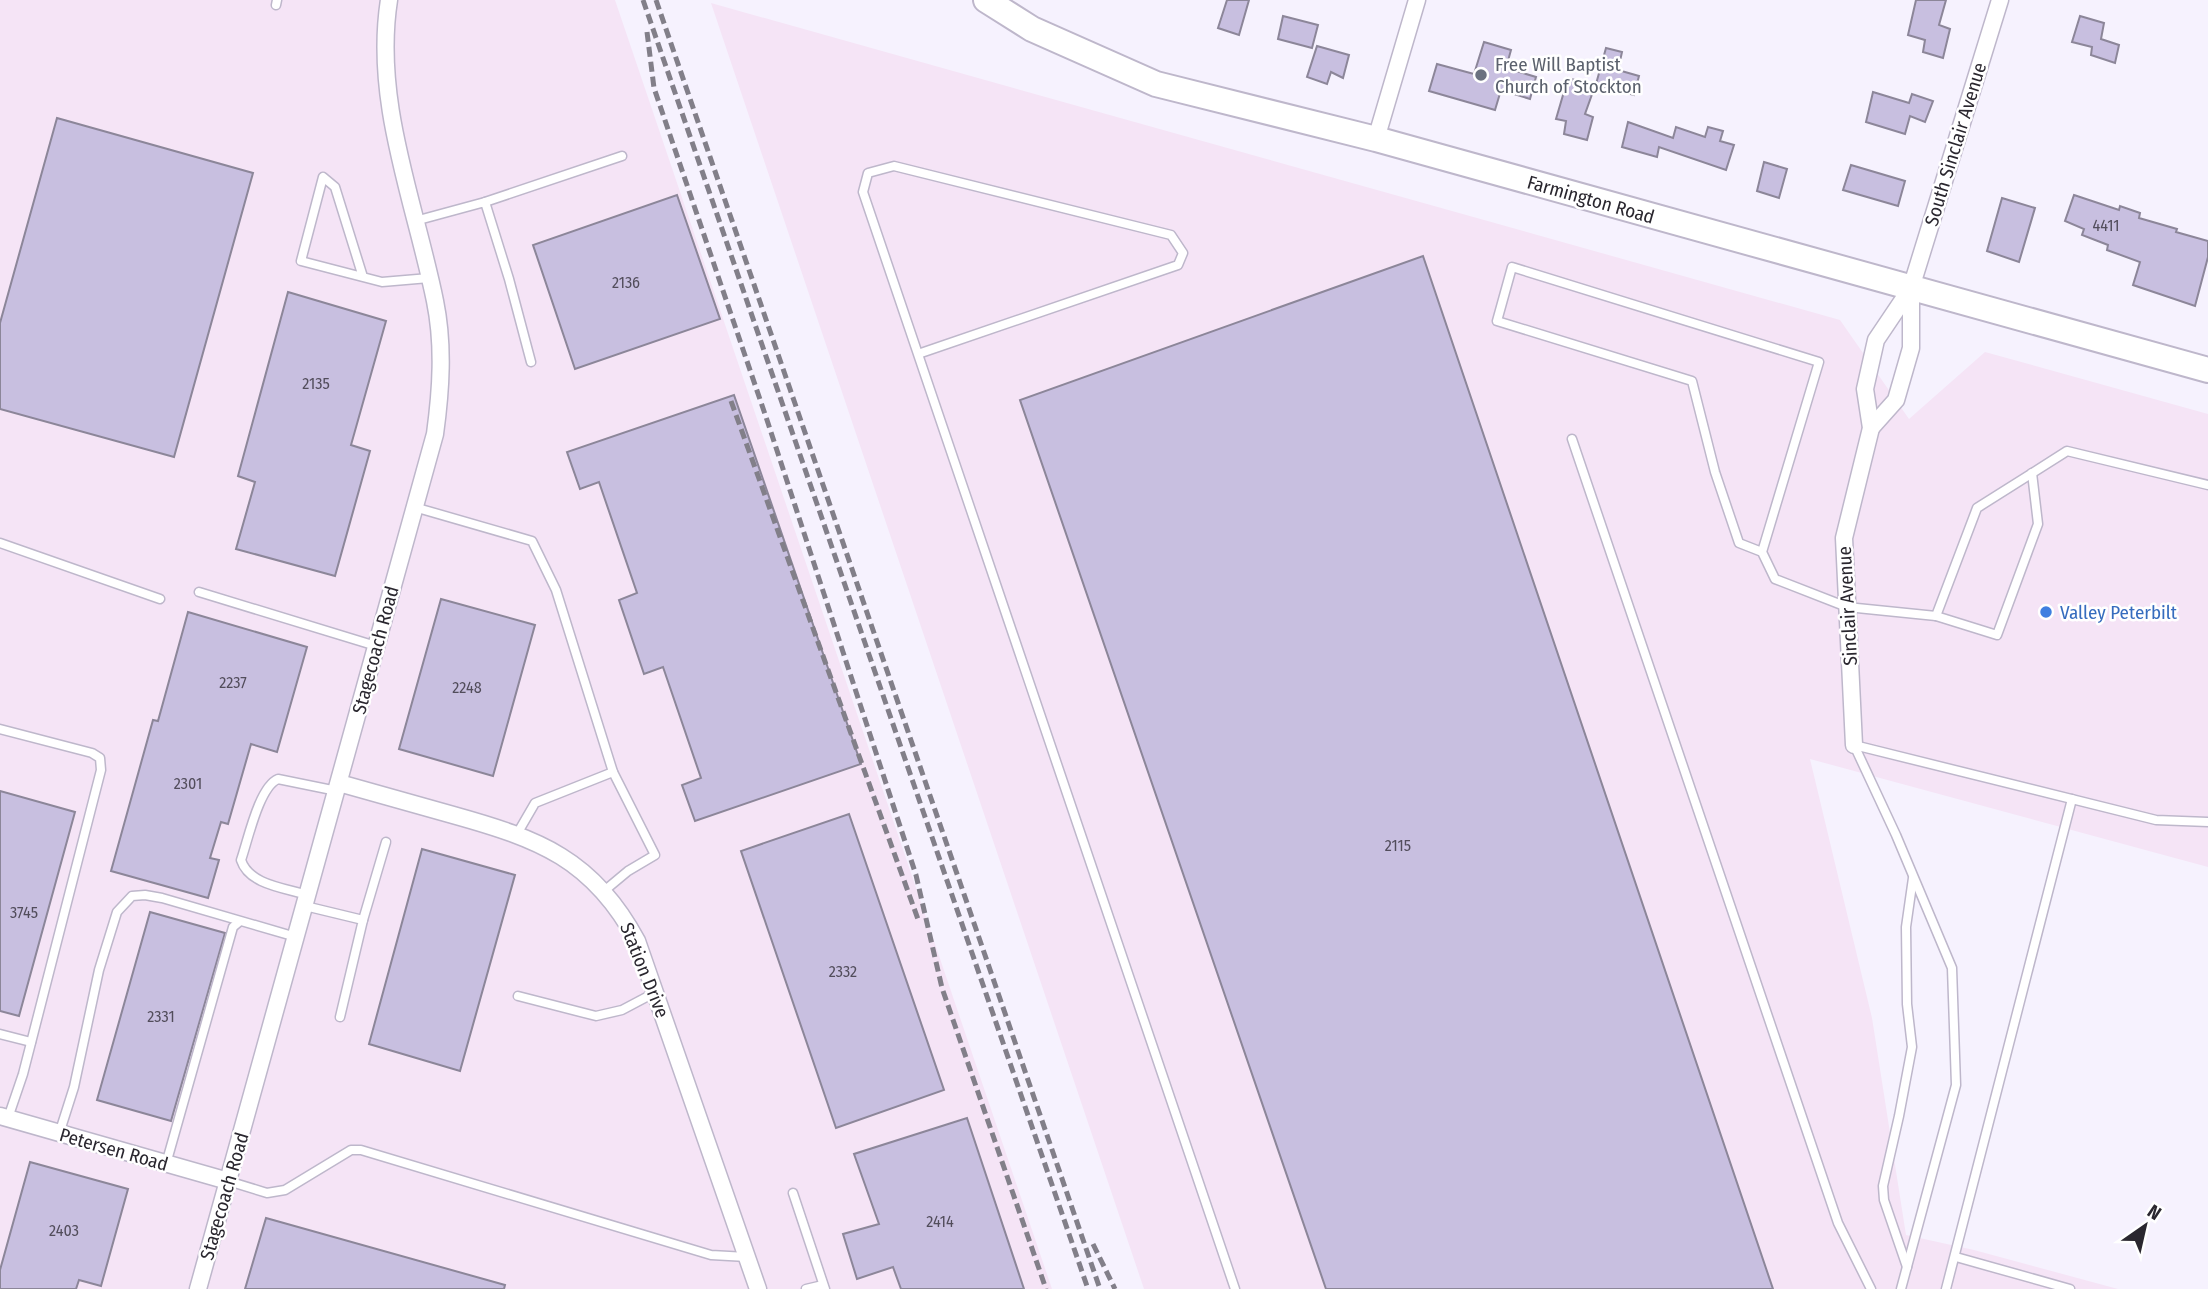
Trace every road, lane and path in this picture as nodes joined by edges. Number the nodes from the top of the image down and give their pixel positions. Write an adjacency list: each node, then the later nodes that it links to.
1 (389, 0): 8 (street, Stagecoach Road)
2 (986, 0): 5 (main road, Farmington Road)
3 (1417, 0): 5 (street)
4 (2000, 0): 11 (street, South Sinclair Avenue)
5 (1376, 139): 11 (main road, Farmington Road)
6 (622, 156): 7 (lane)
7 (485, 202): 8 (lane); 13 (lane)
8 (415, 221): 10 (street, Stagecoach Road)
9 (363, 278): 9 (lane); 10 (lane)
10 (429, 278): 19 (street, Stagecoach Road)
11 (1910, 288): 14 (main road, Farmington Road); 15 (street, Sinclair Avenue); 15 (street, Sinclair Avenue)
12 (918, 354): 12 (lane); 58 (lane)
13 (531, 362)
14 (2208, 370)
15 (1871, 428): 24 (street, Sinclair Avenue)
16 (1572, 439): 59 (lane)
17 (2032, 473): 18 (lane); 25 (lane); 25 (lane)
18 (2208, 485)
19 (414, 507): 26 (street, Stagecoach Road); 29 (lane)
20 (0, 543): 23 (lane)
21 (1762, 551): 21 (lane); 24 (lane)
22 (199, 592): 26 (lane)
23 (160, 599)
24 (1847, 607): 25 (lane); 28 (street, Sinclair Avenue)
25 (1936, 616)
26 (376, 646): 30 (street, Stagecoach Road)
27 (0, 729): 45 (lane)
28 (1854, 745): 31 (lane); 35 (lane)
29 (613, 772): 33 (lane); 36 (lane)
30 (338, 787): 33 (street, Station Drive); 37 (street, Stagecoach Road); 37 (lane)
31 (2072, 799): 32 (lane); 52 (lane)
32 (2208, 822)
33 (517, 834): 36 (street, Station Drive)
34 (386, 842): 38 (lane)
35 (1913, 875): 53 (lane); 53 (lane)
36 (604, 891): 41 (street, Station Drive)
37 (306, 900): 38 (lane); 40 (street, Stagecoach Road)
38 (363, 920): 43 (lane)
39 (239, 922): 40 (lane); 47 (lane); 48 (lane)
40 (296, 937): 49 (street, Stagecoach Road)
41 (656, 992): 42 (lane); 51 (street, Station Drive)
42 (518, 996)
43 (340, 1017)
44 (0, 1034): 45 (lane)
45 (31, 1042): 46 (lane)
46 (4, 1117): 47 (street, Petersen Road)
47 (59, 1134): 48 (street, Petersen Road)
48 (166, 1164): 49 (street, Petersen Road)
49 (228, 1181): 51 (lane); 55 (street, Stagecoach Road)
50 (793, 1193): 54 (lane)
51 (747, 1257): 56 (street, Station Drive)
52 (1956, 1257): 61 (lane); 62 (lane)
53 (1907, 1267): 60 (lane)
54 (824, 1287): 57 (lane)
55 (198, 1289)
56 (758, 1289)
57 (806, 1289)
58 (1235, 1289)
59 (1871, 1289)
60 (1900, 1289)
61 (1946, 1289)
62 (2070, 1289)

